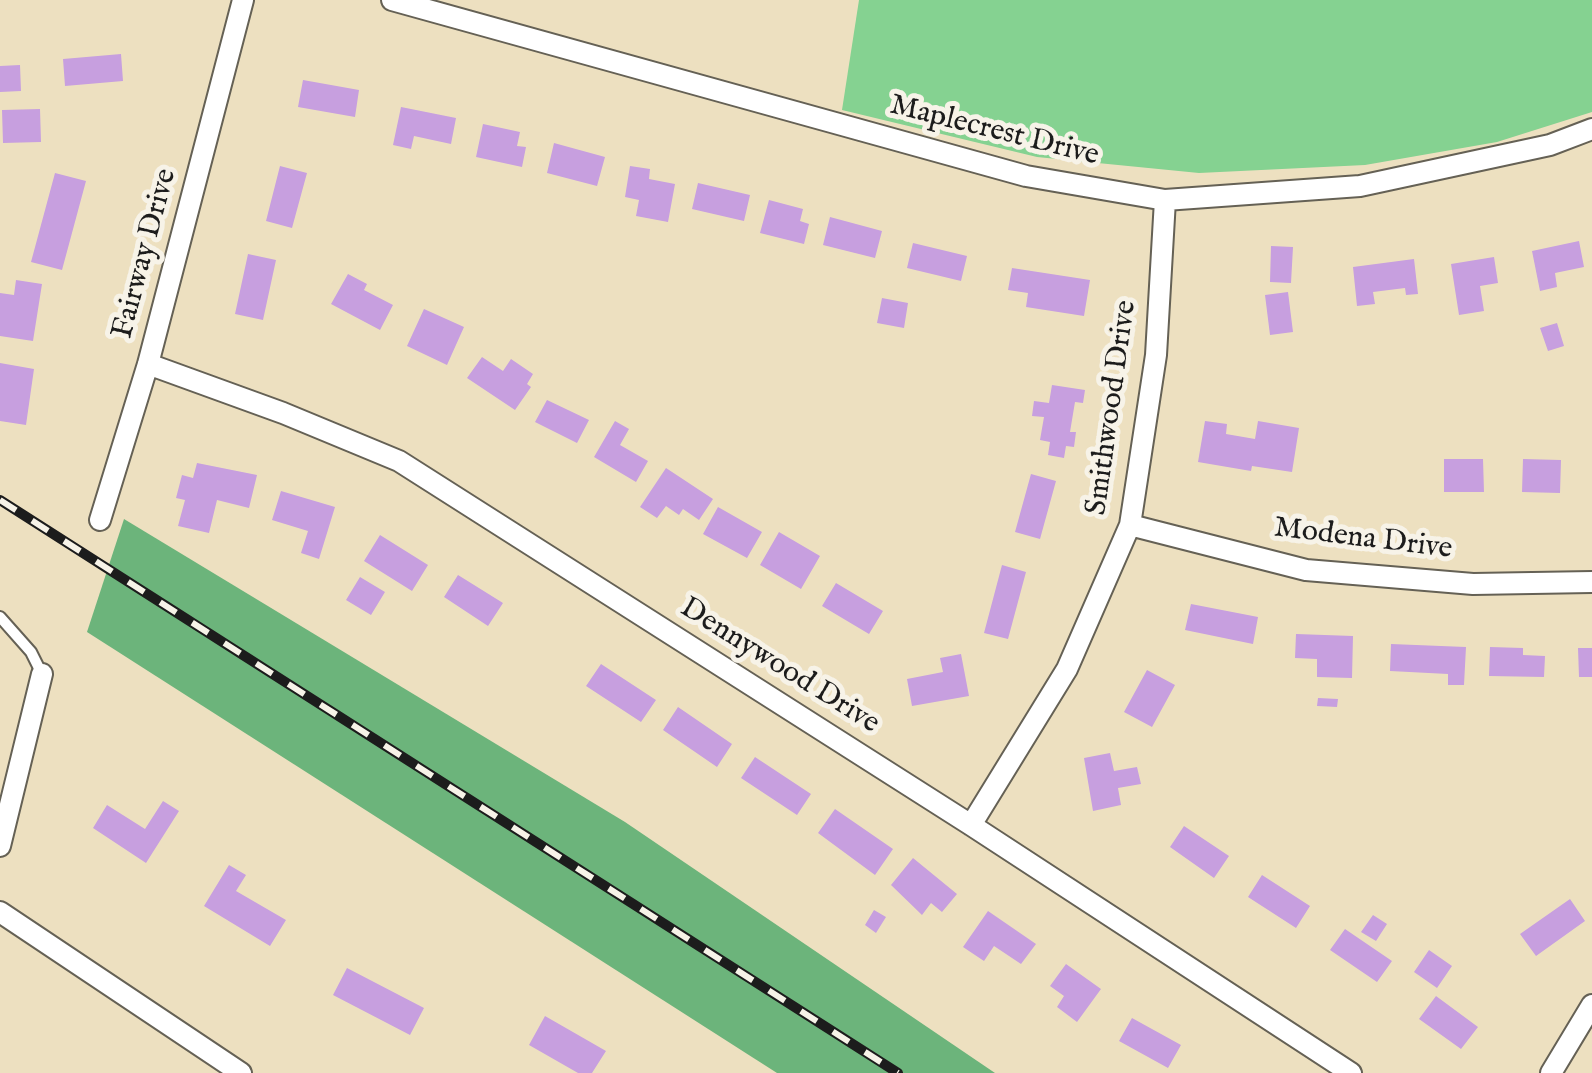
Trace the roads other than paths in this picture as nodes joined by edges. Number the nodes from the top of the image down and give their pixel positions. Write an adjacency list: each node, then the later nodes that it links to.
1 (242, 0): 5 (street, Fairway Drive)
2 (392, 0): 4 (street, Maplecrest Drive)
3 (1592, 130): 4 (street, Maplecrest Drive)
4 (1165, 200): 7 (street, Smithwood Drive)
5 (148, 364): 6 (street, Fairway Drive); 11 (street, Dennywood Drive)
6 (100, 520)
7 (1130, 525): 8 (street, Modena Drive); 11 (street, Smithwood Drive)
8 (1592, 582)
9 (0, 617): 10 (lane)
10 (42, 674): 12 (street)
11 (971, 824): 16 (street, Dennywood Drive)
12 (0, 846)
13 (0, 912): 15 (street)
14 (1592, 1005): 17 (street)
15 (242, 1073)
16 (1351, 1073)
17 (1552, 1073)

